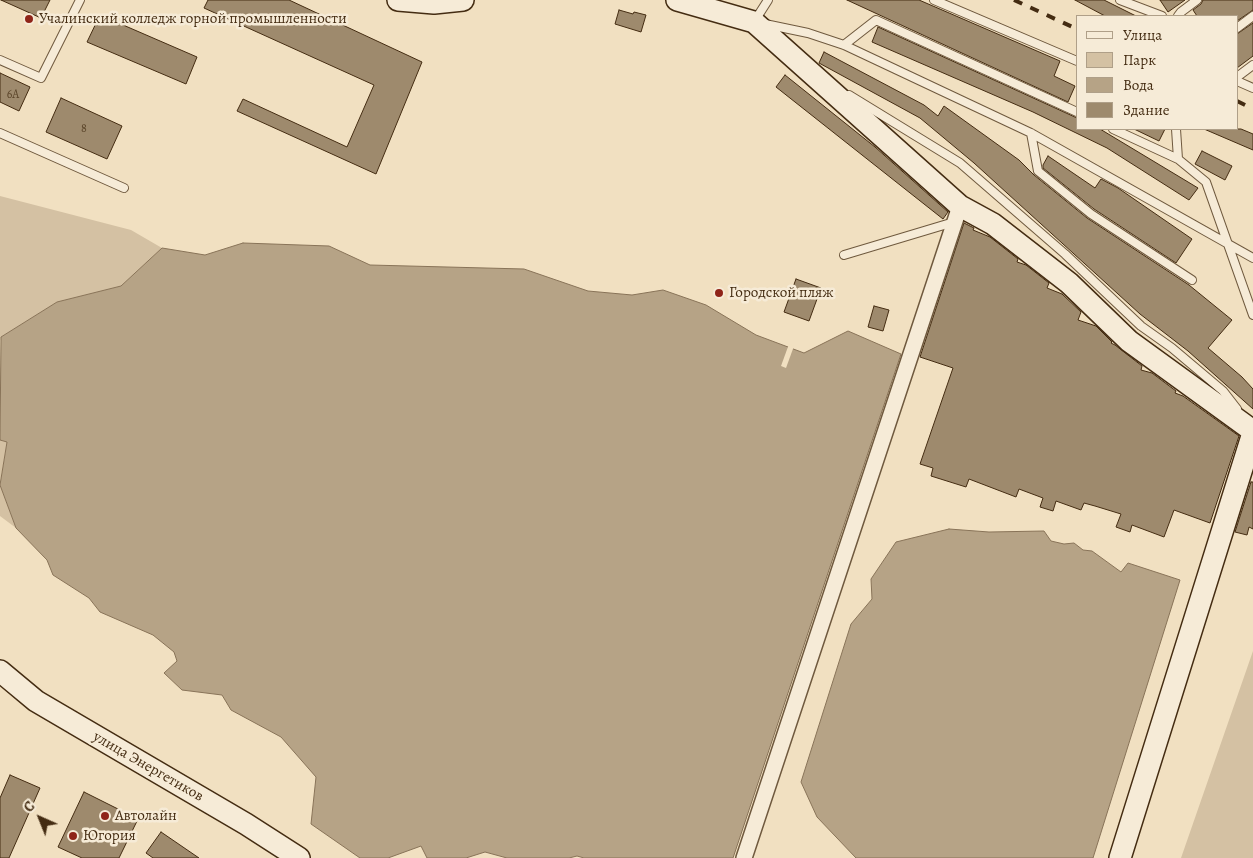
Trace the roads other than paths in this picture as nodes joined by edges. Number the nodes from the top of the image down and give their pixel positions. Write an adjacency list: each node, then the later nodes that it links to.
1 (80, 0): 17 (lane)
2 (398, 0): 3 (street)
3 (463, 0)
4 (677, 0): 14 (street)
5 (768, 0): 14 (lane)
6 (934, 0): 18 (lane)
7 (1120, 0): 9 (lane)
8 (1197, 0): 12 (lane)
9 (1131, 3): 10 (lane); 11 (lane)
10 (1138, 15)
11 (1160, 15)
12 (1179, 15)
13 (1253, 16): 15 (lane)
14 (754, 22): 16 (lane); 22 (street)
15 (1238, 27)
16 (844, 45): 24 (lane); 28 (lane)
17 (0, 60)
18 (1076, 61)
19 (1253, 65): 20 (lane)
20 (1238, 76)
21 (1238, 81): 23 (lane)
22 (822, 83): 31 (street); 37 (lane)
23 (1253, 88)
24 (1076, 112)
25 (1115, 130): 29 (lane)
26 (1176, 130): 29 (lane)
27 (0, 133): 30 (lane)
28 (1031, 133): 32 (lane); 35 (lane)
29 (1178, 160): 32 (lane)
30 (124, 188)
31 (957, 214): 33 (lane); 37 (street); 40 (street)
32 (1228, 244): 34 (lane); 36 (lane)
33 (844, 254)
34 (1253, 258)
35 (1192, 280)
36 (1253, 315)
37 (1253, 431): 41 (street)
38 (0, 671): 39 (street, улица Энергетиков)
39 (299, 858)
40 (744, 858)
41 (1120, 858)

